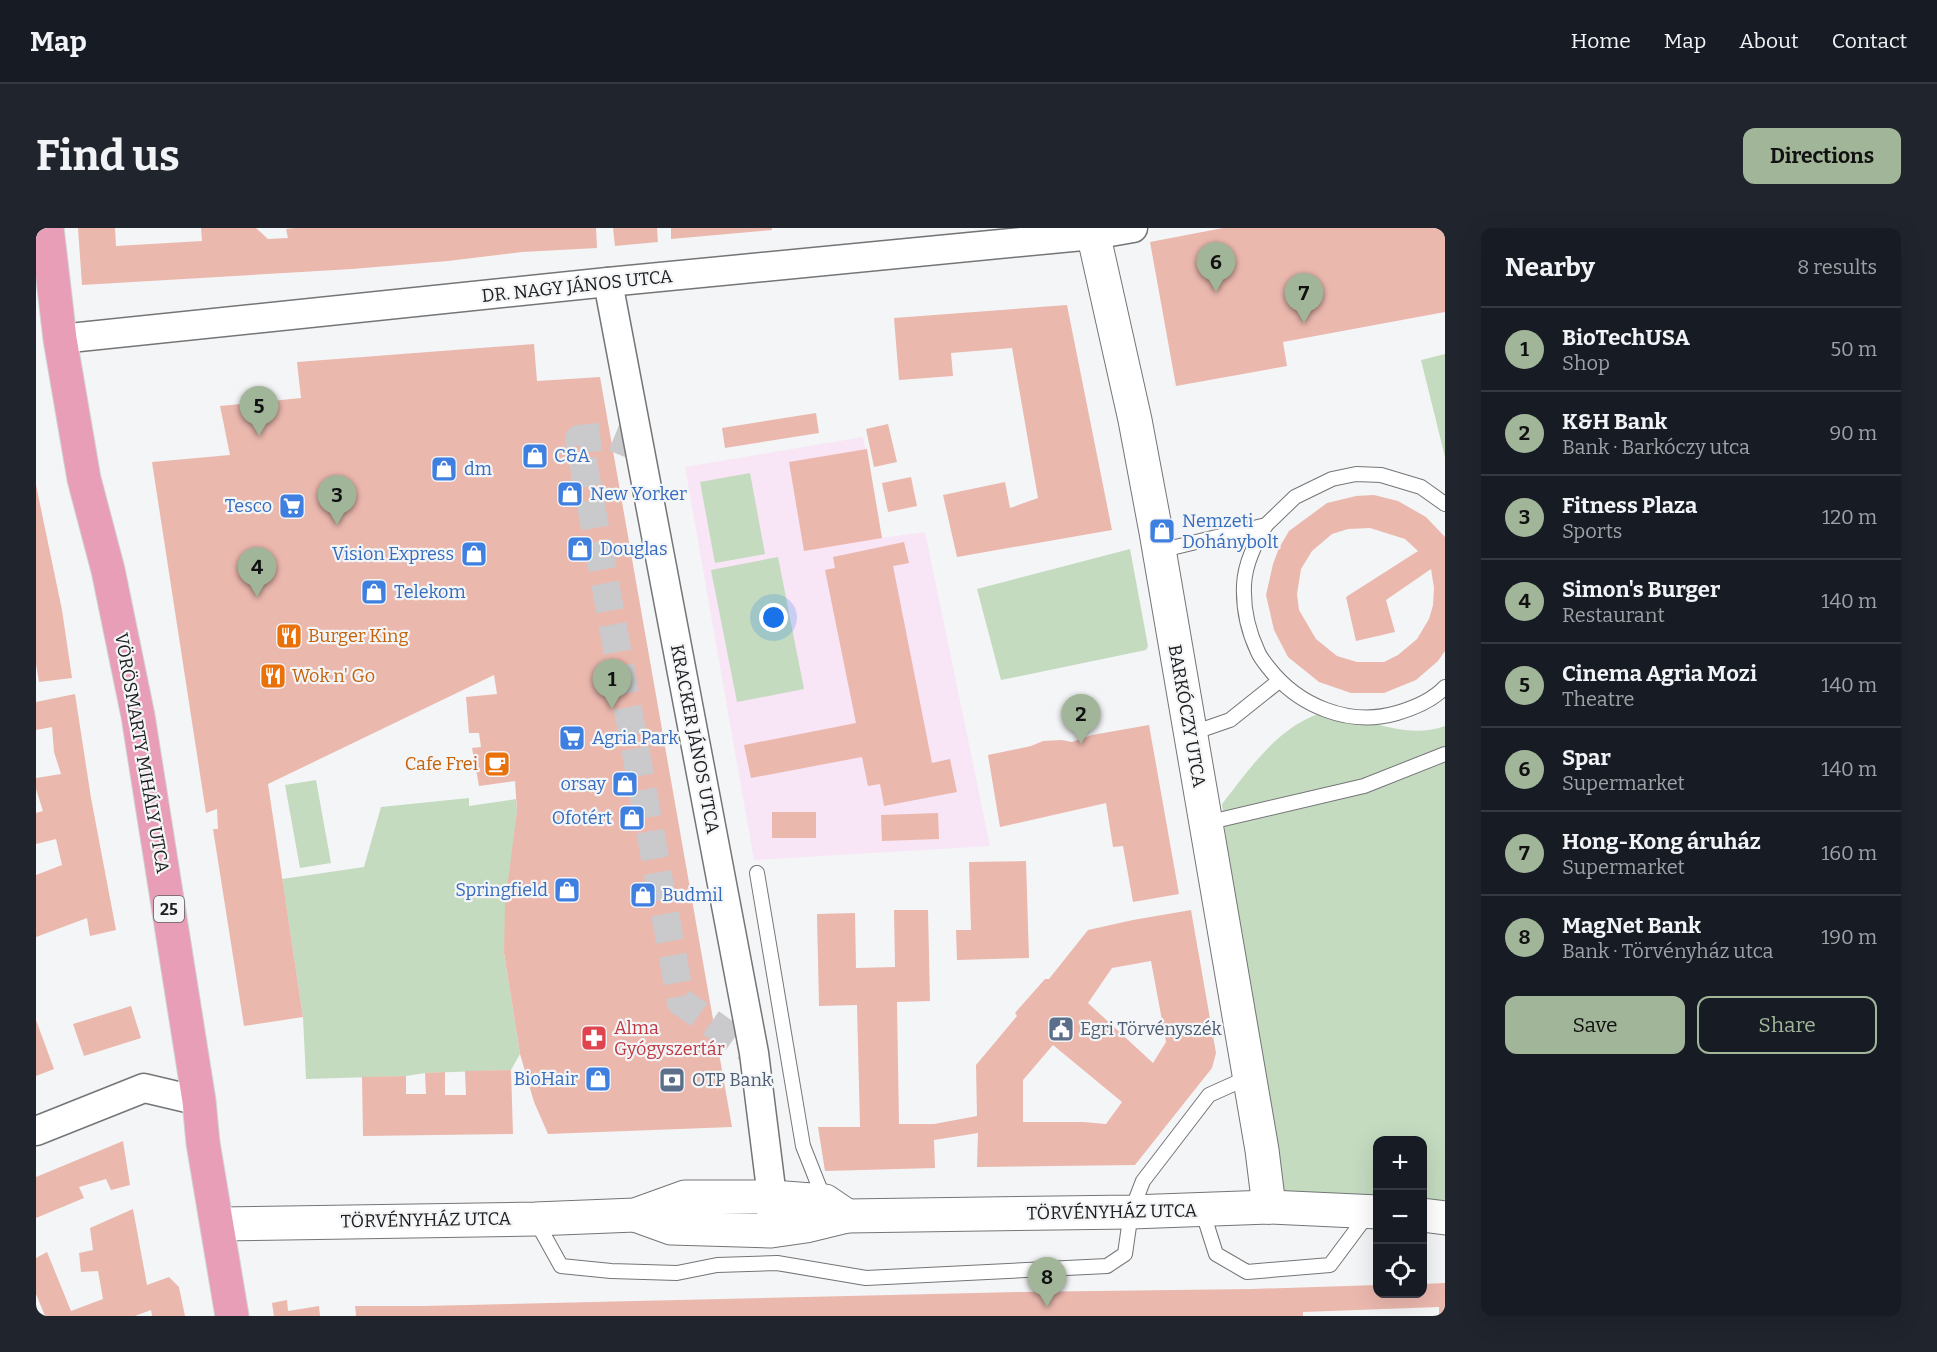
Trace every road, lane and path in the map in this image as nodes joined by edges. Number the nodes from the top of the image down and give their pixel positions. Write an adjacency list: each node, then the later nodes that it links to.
1 (47, 228): 5 (main road, VÖRÖSMARTY MIHÁLY UTCA / 25)
2 (1133, 228): 3 (street, DR. NAGY JÁNOS UTCA)
3 (1093, 232): 4 (street, DR. NAGY JÁNOS UTCA); 8 (street, BARKÓCZY UTCA)
4 (608, 282): 5 (street, DR. NAGY JÁNOS UTCA); 18 (street, KRACKER JÁNOS UTCA)
5 (60, 339): 16 (main road, VÖRÖSMARTY MIHÁLY UTCA / 25)
6 (1445, 504): 7 (lane)
7 (1266, 525): 8 (lane); 9 (lane)
8 (1159, 551): 11 (street, BARKÓCZY UTCA)
9 (1279, 681): 10 (lane); 11 (lane)
10 (1445, 687)
11 (1190, 731): 13 (street, BARKÓCZY UTCA)
12 (1445, 754): 13 (lane)
13 (1206, 823): 15 (street, BARKÓCZY UTCA)
14 (757, 873): 20 (lane)
15 (1249, 1077): 19 (street, BARKÓCZY UTCA); 22 (lane)
16 (199, 1101): 17 (street); 28 (main road, VÖRÖSMARTY MIHÁLY UTCA / 25)
17 (36, 1131)
18 (772, 1197): 20 (street, TÖRVÉNYHÁZ UTCA); 24 (street, TÖRVÉNYHÁZ UTCA); 29 (street, KRACKER JÁNOS UTCA)
19 (1269, 1207): 21 (street, TÖRVÉNYHÁZ UTCA); 23 (street, TÖRVÉNYHÁZ UTCA)
20 (836, 1209): 22 (street, TÖRVÉNYHÁZ UTCA); 29 (street, TÖRVÉNYHÁZ UTCA)
21 (1202, 1210): 22 (street, TÖRVÉNYHÁZ UTCA); 23 (lane)
22 (1131, 1212): 27 (lane)
23 (1373, 1212)
24 (635, 1215): 27 (street, TÖRVÉNYHÁZ UTCA); 29 (street, TÖRVÉNYHÁZ UTCA)
25 (1427, 1216): 26 (street)
26 (1445, 1218)
27 (535, 1219): 28 (street, TÖRVÉNYHÁZ UTCA)
28 (217, 1224): 30 (main road, VÖRÖSMARTY MIHÁLY UTCA / 25)
29 (771, 1231)
30 (231, 1316)

